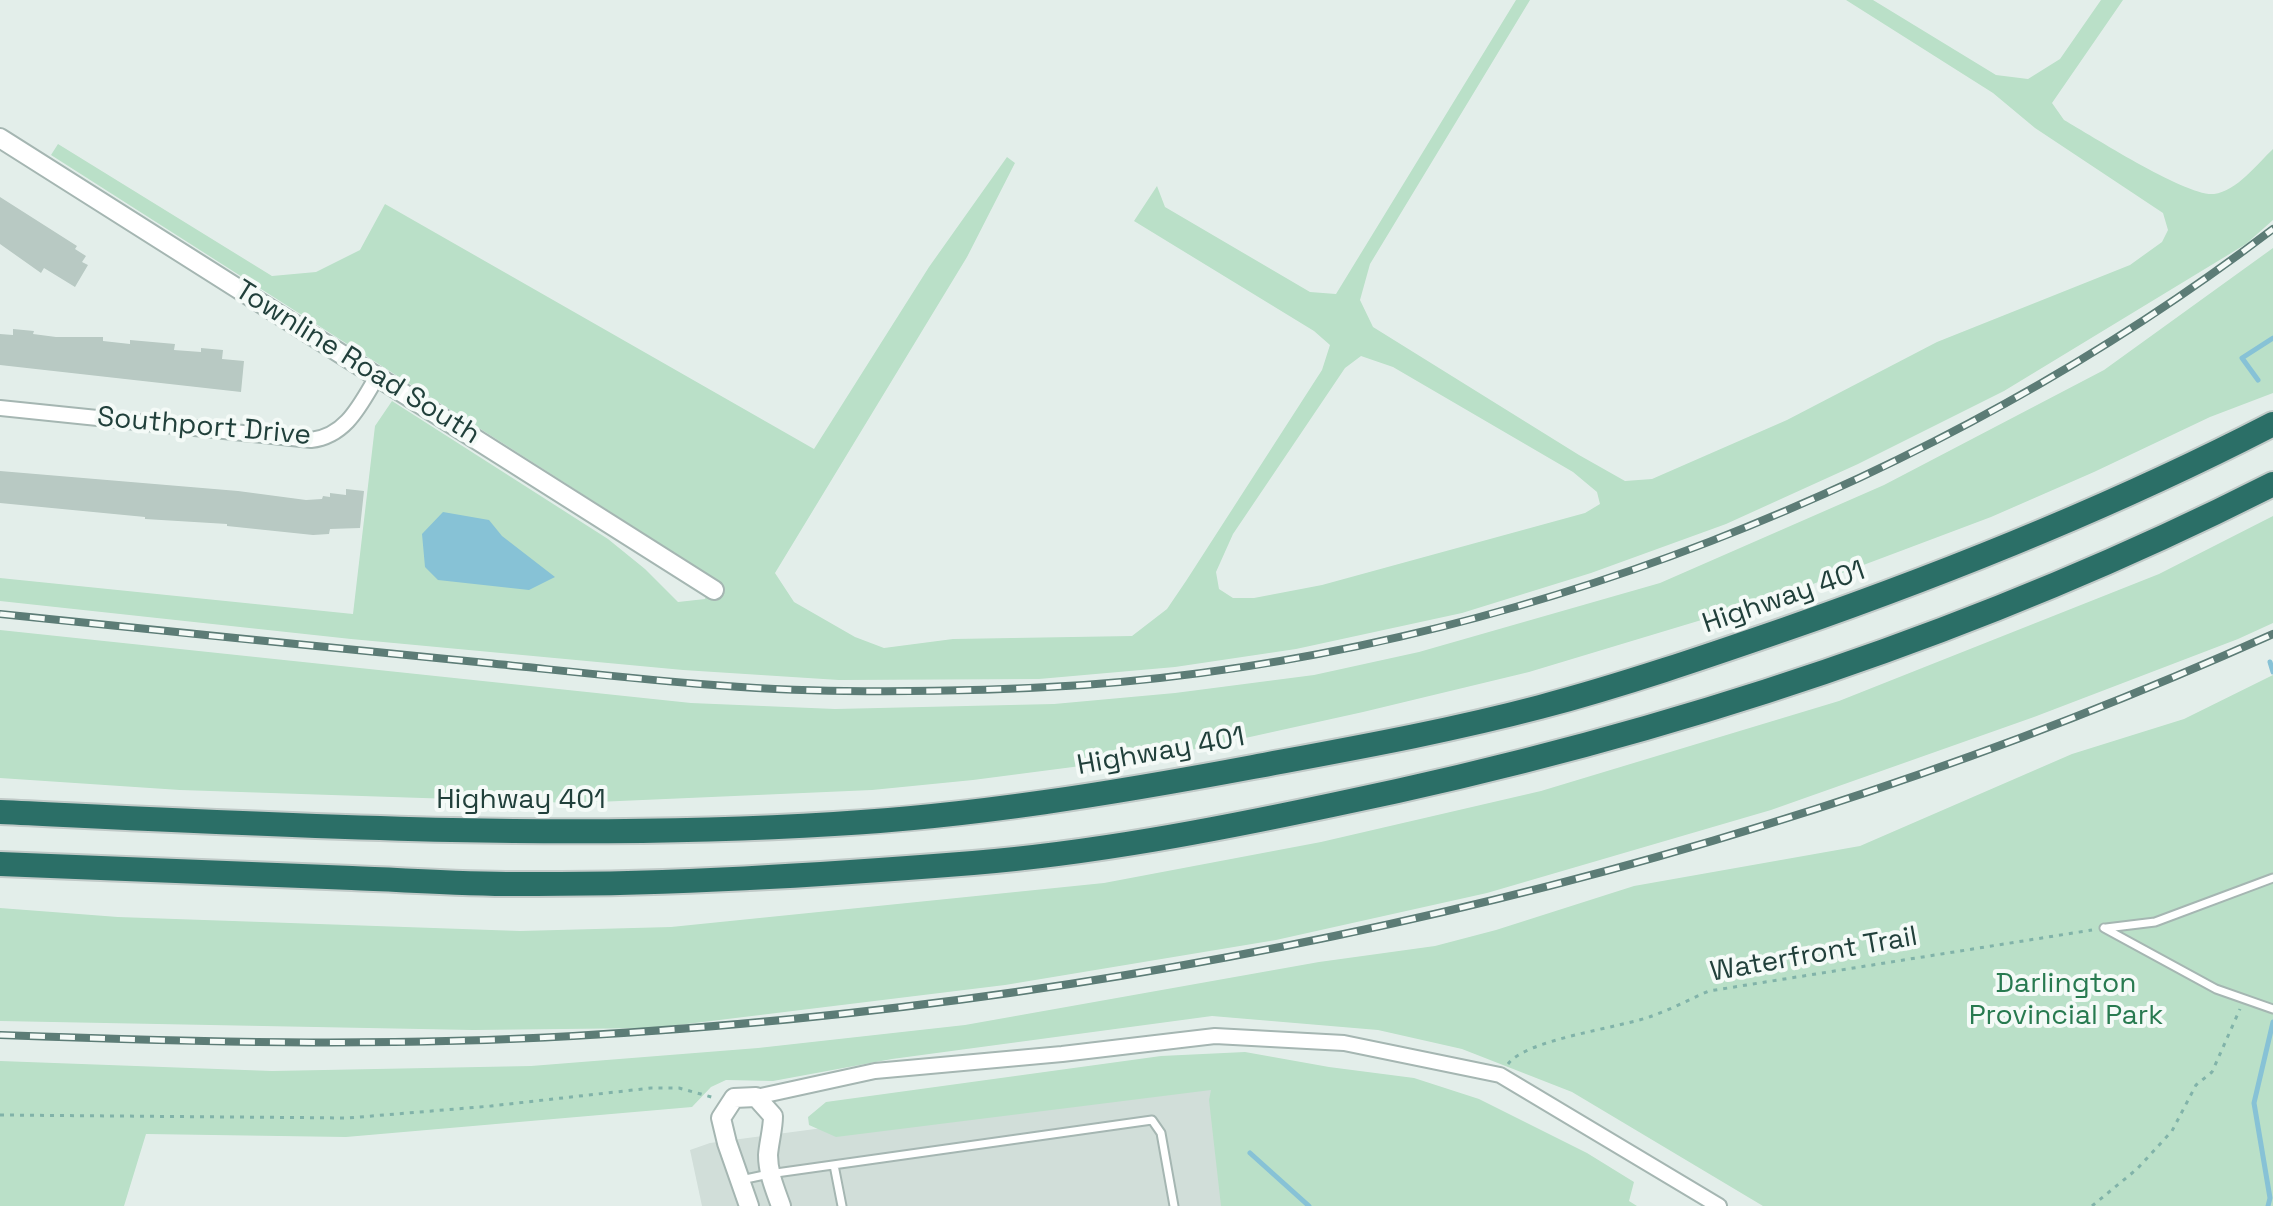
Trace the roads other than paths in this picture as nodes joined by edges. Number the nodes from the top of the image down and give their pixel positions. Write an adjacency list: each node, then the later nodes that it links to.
1 (0, 138): 2 (street, Townline Road South)
2 (378, 375): 3 (street, Southport Drive); 6 (street, Townline Road South)
3 (0, 408)
4 (2273, 424): 7 (highway, Highway 401)
5 (2273, 484): 8 (highway)
6 (714, 590)
7 (0, 812)
8 (0, 864)
9 (2273, 878): 10 (lane)
10 (2273, 1009)
11 (756, 1097): 13 (street); 14 (street); 19 (street)
12 (834, 1165): 13 (lane); 17 (lane); 18 (lane)
13 (769, 1174): 14 (lane); 16 (street)
14 (740, 1180): 15 (street)
15 (749, 1206)
16 (781, 1206)
17 (842, 1206)
18 (1174, 1206)
19 (1719, 1206)

